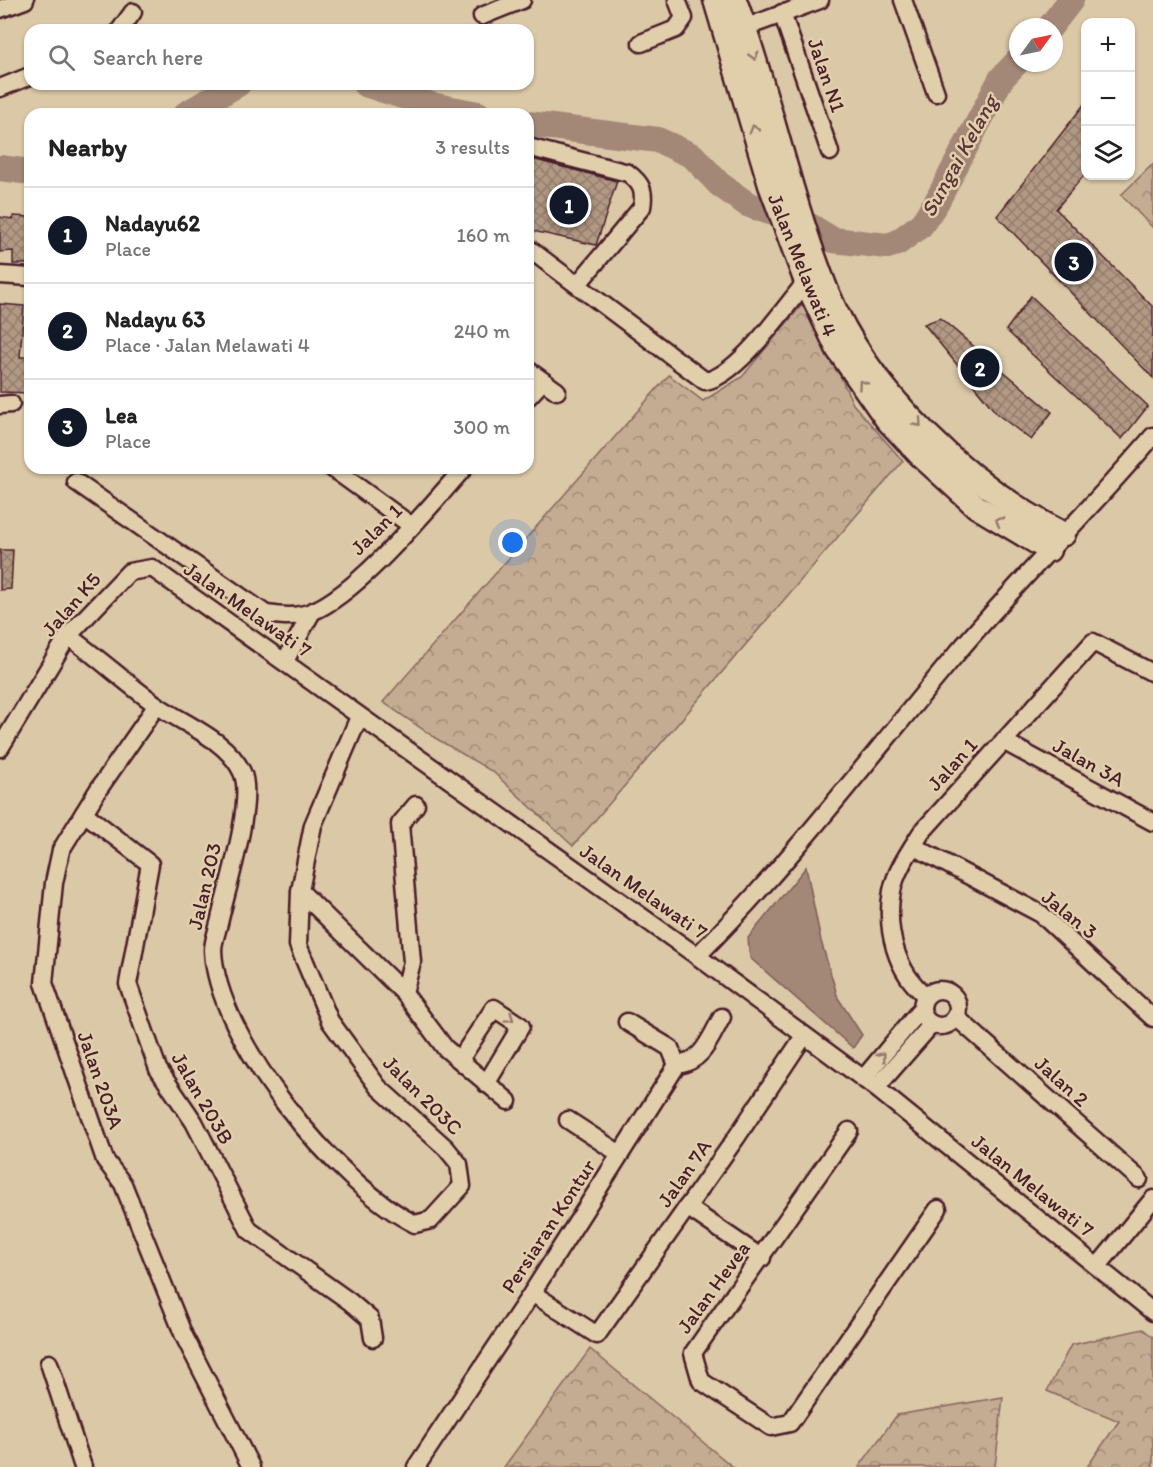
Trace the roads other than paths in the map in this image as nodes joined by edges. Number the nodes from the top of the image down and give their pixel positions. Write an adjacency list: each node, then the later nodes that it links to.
1 (25, 0): 8 (street)
2 (522, 0): 11 (street)
3 (677, 0): 14 (street)
4 (714, 0): 13 (street, Jalan Melawati 4)
5 (735, 0): 13 (street, Jalan Melawati 4)
6 (820, 0): 10 (street)
7 (903, 0): 17 (street)
8 (0, 9)
9 (133, 12): 12 (street)
10 (782, 13): 13 (street); 19 (street, Jalan N1)
11 (482, 16)
12 (124, 24)
13 (736, 31): 20 (street, Jalan Melawati 4)
14 (641, 43)
15 (24, 78): 16 (street)
16 (0, 88)
17 (936, 93)
18 (534, 149): 25 (street)
19 (830, 152)
20 (797, 232): 24 (street, Jalan Melawati 4); 35 (street, Jalan Melawati 4, one-way to 35)
21 (534, 252): 25 (street)
22 (0, 275): 23 (street)
23 (24, 277)
24 (806, 282): 25 (street); 35 (street, Jalan Melawati 4, one-way to 24)
25 (578, 284)
26 (534, 374): 27 (street)
27 (543, 381): 28 (street); 29 (street)
28 (534, 391)
29 (557, 391)
30 (1153, 436): 35 (street)
31 (340, 474): 34 (street)
32 (459, 474): 34 (street, Jalan 1)
33 (76, 482): 37 (street)
34 (412, 526): 37 (street, Jalan 1)
35 (1057, 542): 50 (street)
36 (152, 568): 38 (street, Jalan K5); 39 (street, Jalan Melawati 7)
37 (312, 612): 39 (street)
38 (68, 636): 41 (street, Jalan 203); 44 (street, Jalan K5)
39 (285, 661): 42 (street, Jalan Melawati 7)
40 (1153, 673): 43 (street, Jalan 1)
41 (157, 705): 46 (street, Jalan 203A); 69 (street, Jalan 203)
42 (359, 717): 49 (street, Jalan 203C); 50 (street, Jalan Melawati 7)
43 (1003, 741): 47 (street, Jalan 3A); 48 (street, Jalan 1)
44 (0, 748)
45 (416, 805): 51 (street)
46 (84, 813): 76 (street, Jalan 203B); 79 (street, Jalan 203A)
47 (1153, 822)
48 (913, 846): 52 (street, Jalan 1); 55 (street, Jalan 3)
49 (300, 891): 51 (street); 69 (street, Jalan 203C)
50 (698, 956): 58 (street, Jalan Melawati 7)
51 (404, 993): 59 (street)
52 (924, 1002): 54 (street); 57 (street); 62 (street, one-way to 52)
53 (722, 1017): 60 (street)
54 (956, 1017): 57 (street); 67 (street, Jalan 2)
55 (1153, 1018)
56 (627, 1022): 60 (street)
57 (932, 1024): 62 (street)
58 (804, 1035): 62 (street, Jalan Melawati 7); 70 (street, Jalan 7A)
59 (461, 1058): 61 (street); 61 (street, one-way to 61)
60 (677, 1065): 66 (street, Persiaran Kontur)
61 (486, 1084): 63 (street)
62 (870, 1084): 73 (street, Jalan Melawati 7)
63 (508, 1101)
64 (568, 1120): 66 (street)
65 (849, 1131): 72 (street, Jalan Hevea)
66 (620, 1154): 74 (street, Persiaran Kontur)
67 (1139, 1179)
68 (1153, 1199): 73 (street)
69 (449, 1202)
70 (687, 1207): 72 (street); 74 (street, Jalan 7A)
71 (938, 1209): 72 (street, Jalan Hevea)
72 (762, 1258)
73 (1098, 1266): 75 (street, Jalan Melawati 7)
74 (532, 1293): 80 (street, Persiaran Kontur)
75 (1153, 1312)
76 (373, 1338)
77 (49, 1363): 78 (street)
78 (83, 1467)
79 (251, 1467)
80 (416, 1467)

